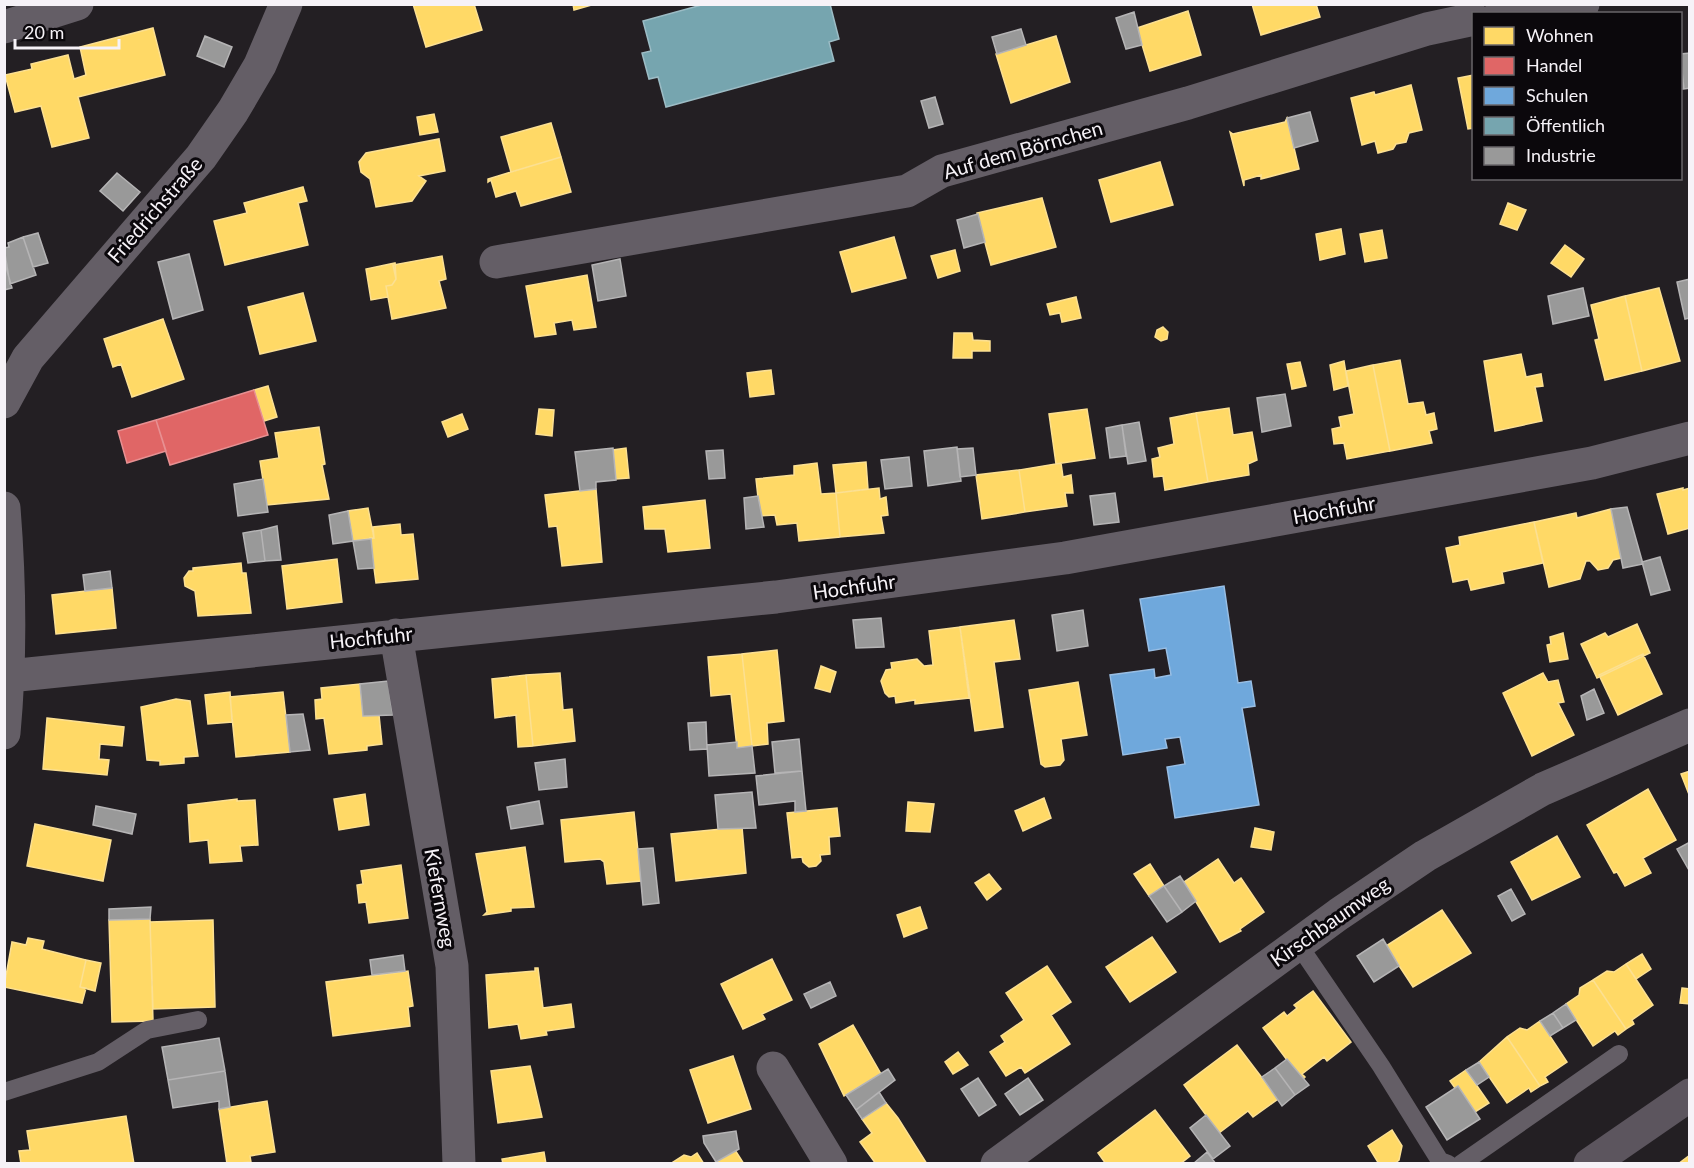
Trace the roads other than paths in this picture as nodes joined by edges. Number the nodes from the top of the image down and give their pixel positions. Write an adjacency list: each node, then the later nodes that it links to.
1 (77, 4): 6 (street)
2 (286, 4): 8 (street, Friedrichstraße)
3 (1583, 4): 4 (street)
4 (1517, 12)
5 (1472, 19): 7 (street, Auf dem Börnchen)
6 (4, 27)
7 (496, 262)
8 (4, 402)
9 (1689, 438): 11 (street, Hochfuhr)
10 (4, 508): 12 (street)
11 (396, 635): 12 (street, Hochfuhr); 21 (street, Kiefernweg)
12 (9, 676): 14 (street)
13 (1689, 725): 15 (street, Kirschbaumweg)
14 (4, 733)
15 (1298, 944): 23 (street, Kirschbaumweg); 24 (lane)
16 (198, 1020): 19 (lane)
17 (1619, 1054): 25 (lane)
18 (773, 1068): 22 (street)
19 (4, 1092)
20 (1689, 1095): 26 (main road)
21 (459, 1164)
22 (831, 1164)
23 (997, 1164)
24 (1448, 1164)
25 (1461, 1164)
26 (1590, 1164)

